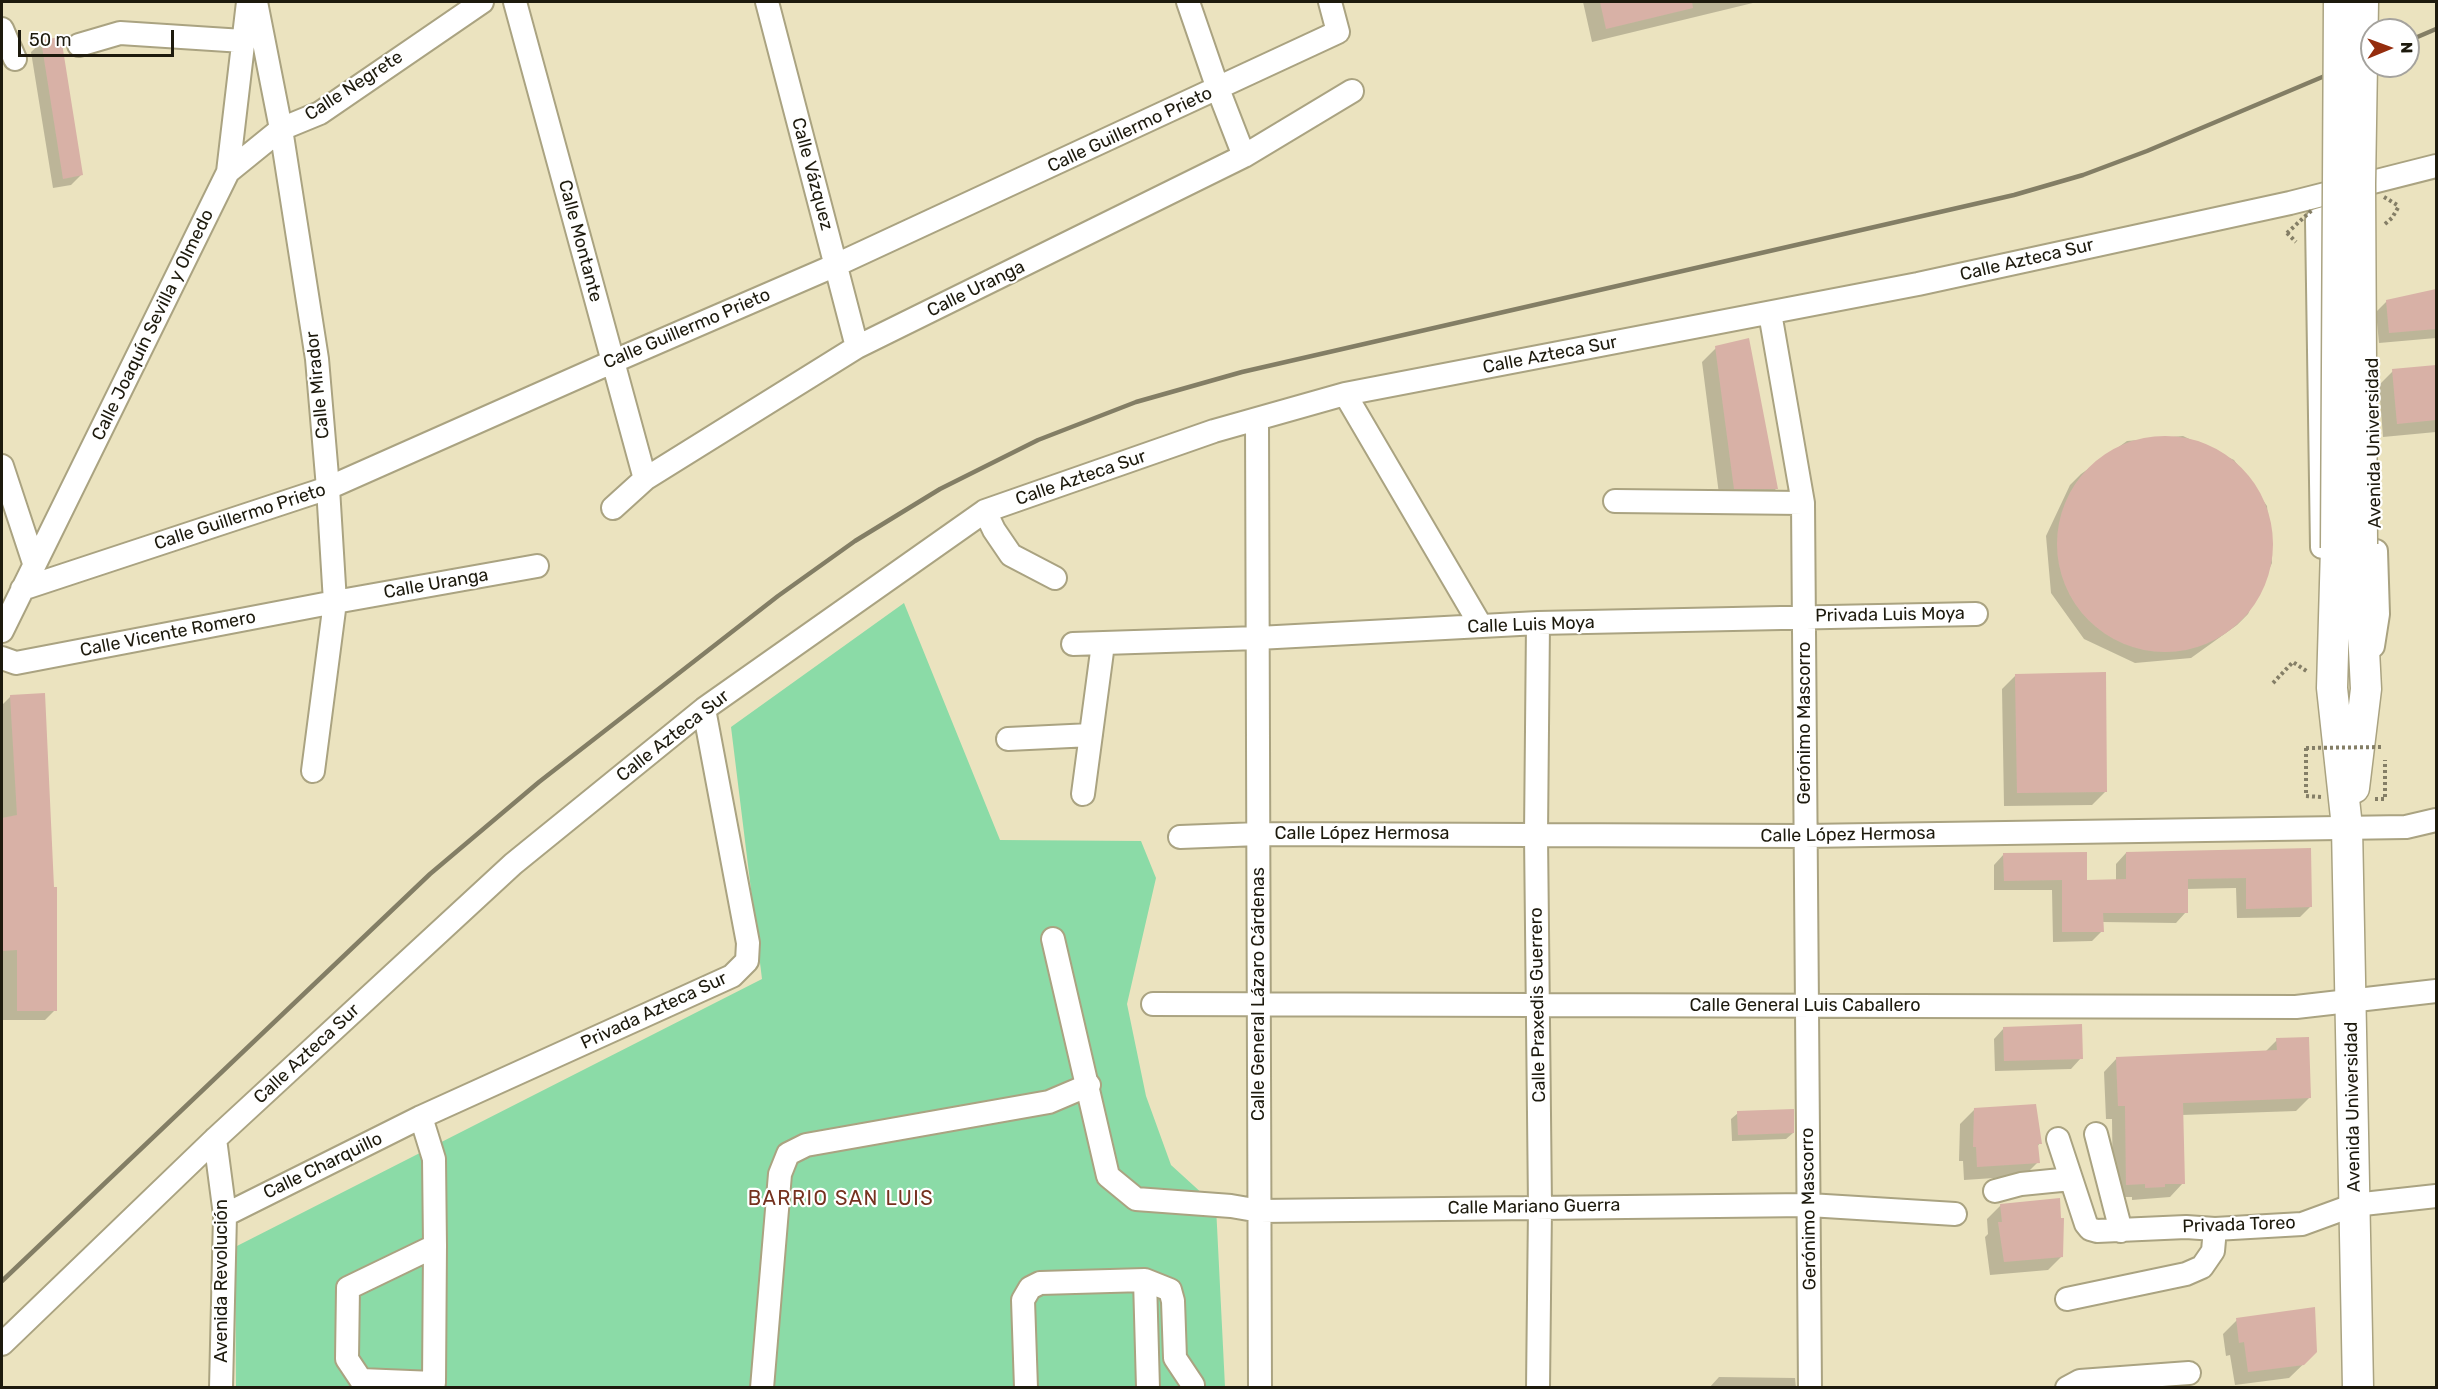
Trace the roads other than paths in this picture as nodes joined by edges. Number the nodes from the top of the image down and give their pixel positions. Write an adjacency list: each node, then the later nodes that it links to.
1 (248, 2): 11 (street, Calle Joaquín Sevilla y Olmedo)
2 (256, 2): 16 (street, Calle Mirador)
3 (482, 2): 16 (street, Calle Negrete)
4 (515, 2): 27 (street, Calle Montante)
5 (767, 2): 24 (street, Calle Vázquez)
6 (1188, 2): 14 (street)
7 (1330, 2): 14 (street, Calle Guillermo Prieto)
8 (2339, 2): 37 (main road, Avenida Universidad, bridge)
9 (2363, 2): 37 (main road, Avenida Universidad, bridge)
10 (2, 29): 13 (street)
11 (243, 41): 12 (street); 19 (street, Calle Joaquín Sevilla y Olmedo)
12 (79, 45)
13 (15, 59)
14 (1218, 89): 17 (street); 24 (street, Calle Guillermo Prieto)
15 (1352, 91): 17 (street, Calle Uranga)
16 (281, 129): 19 (street, Calle Negrete); 32 (street, Calle Mirador)
17 (1244, 156): 26 (street, Calle Uranga)
18 (2436, 166): 20 (street, Calle Azteca Sur)
19 (228, 172): 38 (street, Calle Joaquín Sevilla y Olmedo)
20 (2402, 175): 21 (street, Calle Azteca Sur); 22 (street)
21 (2290, 203): 23 (street); 25 (street, Calle Azteca Sur)
22 (2370, 207): 23 (street); 53 (street, Avenida Universidad)
23 (2317, 220): 52 (street, Avenida Universidad)
24 (837, 265): 26 (street, Calle Vázquez); 27 (street, Calle Guillermo Prieto)
25 (1770, 313): 28 (street, Calle Azteca Sur); 34 (street, Gerónimo Mascorro)
26 (857, 347): 31 (street, Calle Uranga)
27 (612, 362): 31 (street, Calle Montante); 32 (street, Calle Guillermo Prieto)
28 (1345, 394): 29 (street, Calle Azteca Sur); 46 (street)
29 (1257, 420): 36 (street, Calle Azteca Sur); 48 (street, Calle General Lázaro Cárdenas)
30 (2, 466): 38 (street)
31 (645, 479): 35 (street, Calle Uranga)
32 (328, 488): 41 (street, Calle Guillermo Prieto); 42 (street, Calle Mirador)
33 (1615, 501): 34 (street)
34 (1803, 503): 44 (street, Gerónimo Mascorro)
35 (613, 508)
36 (985, 512): 40 (street); 54 (street, Calle Azteca Sur)
37 (2349, 546): 52 (main road, Avenida Universidad); 53 (main road, Avenida Universidad)
38 (34, 563): 41 (street, Calle Joaquín Sevilla y Olmedo)
39 (537, 566): 42 (street, Calle Uranga)
40 (1055, 578)
41 (22, 589): 47 (street, Calle Joaquín Sevilla y Olmedo)
42 (335, 602): 51 (street, Calle Vicente Romero); 57 (street, Calle Mirador)
43 (1976, 614): 44 (street, Privada Luis Moya)
44 (1804, 616): 45 (street, Calle Luis Moya); 63 (street, Gerónimo Mascorro)
45 (1538, 623): 46 (street, Calle Luis Moya); 62 (street, Calle Praxedis Guerrero)
46 (1481, 626): 48 (street, Calle Luis Moya)
47 (2, 631)
48 (1258, 638): 50 (street, Calle Luis Moya); 61 (street, Calle General Lázaro Cárdenas)
49 (1073, 644): 50 (street, Calle Luis Moya)
50 (1103, 644): 55 (street)
51 (2, 658)
52 (2332, 688): 60 (main road, Avenida Universidad)
53 (2366, 689): 60 (main road, Avenida Universidad)
54 (704, 709): 73 (street, Privada Azteca Sur); 75 (street, Calle Azteca Sur)
55 (1091, 735): 56 (street); 58 (street)
56 (1008, 739)
57 (313, 771)
58 (1083, 794)
59 (2436, 820): 60 (street, Calle López Hermosa)
60 (2347, 827): 63 (street, Calle López Hermosa); 67 (main road, Avenida Universidad)
61 (1259, 834): 62 (street, Calle López Hermosa); 64 (street, Calle López Hermosa); 69 (street, Calle General Lázaro Cárdenas)
62 (1536, 835): 63 (street, Calle López Hermosa); 70 (street, Calle Praxedis Guerrero)
63 (1805, 836): 71 (street, Gerónimo Mascorro)
64 (1180, 837)
65 (1053, 939): 72 (street, Calle Mariano Guerra)
66 (2436, 991): 67 (street, Calle General Luis Caballero)
67 (2350, 1002): 71 (street, Calle General Luis Caballero); 81 (main road, Avenida Universidad)
68 (1154, 1004): 69 (street, Calle General Luis Caballero)
69 (1259, 1005): 70 (street, Calle General Luis Caballero); 83 (street, Calle General Lázaro Cárdenas)
70 (1539, 1005): 71 (street, Calle General Luis Caballero); 82 (street, Calle Praxedis Guerrero)
71 (1807, 1006): 80 (street, Gerónimo Mascorro)
72 (1089, 1085): 83 (street, Calle Mariano Guerra); 95 (street)
73 (422, 1118): 85 (street, Calle Charquillo); 88 (street)
74 (2096, 1134): 87 (street)
75 (215, 1139): 85 (street, Avenida Revolución); 91 (street, Calle Azteca Sur)
76 (2058, 1139): 77 (street, Privada Toreo)
77 (2071, 1179): 78 (street); 87 (street, Privada Toreo)
78 (1995, 1191)
79 (2436, 1196): 81 (street, Privada Toreo)
80 (1809, 1205): 82 (street, Calle Mariano Guerra); 84 (street, Calle Mariano Guerra); 100 (street, Gerónimo Mascorro)
81 (2354, 1205): 86 (street, Privada Toreo); 102 (main road, Avenida Universidad)
82 (1540, 1207): 83 (street, Calle Mariano Guerra); 99 (street, Calle Praxedis Guerrero)
83 (1260, 1211): 98 (street, Calle General Lázaro Cárdenas)
84 (1955, 1214)
85 (225, 1215): 94 (street, Avenida Revolución)
86 (2215, 1229): 87 (street, Privada Toreo); 90 (street)
87 (2121, 1231)
88 (435, 1246): 88 (street)
89 (1145, 1280): 93 (street); 96 (street); 97 (street)
90 (2067, 1299)
91 (2, 1344)
92 (2189, 1373): 101 (street)
93 (1196, 1387)
94 (221, 1388)
95 (762, 1388)
96 (1026, 1388)
97 (1148, 1388)
98 (1260, 1388)
99 (1539, 1388)
100 (1810, 1388)
101 (2067, 1388)
102 (2358, 1388)

